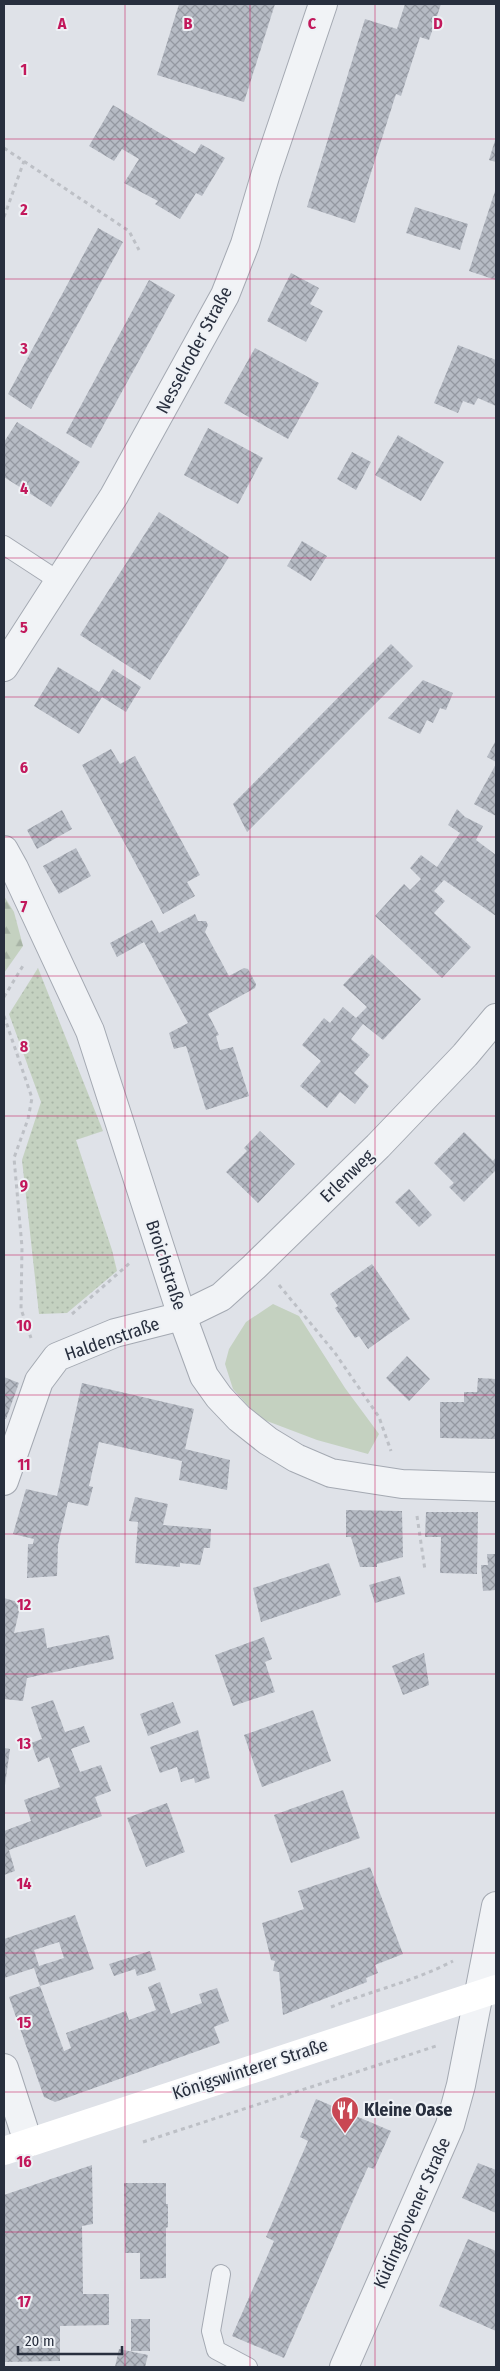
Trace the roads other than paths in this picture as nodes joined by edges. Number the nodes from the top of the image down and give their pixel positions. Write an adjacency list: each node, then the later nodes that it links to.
1 (323, 4): 3 (street, Nesselroder Straße)
2 (4, 545): 3 (lane)
3 (59, 581): 4 (street, Nesselroder Straße)
4 (4, 667)
5 (4, 850): 7 (street, Broichstraße)
6 (496, 1018): 7 (street, Erlenweg)
7 (182, 1316): 8 (street, Haldenstraße); 9 (street, Broichstraße)
8 (4, 1481)
9 (496, 1487)
10 (496, 1906): 11 (street, Küdinghovener Straße)
11 (487, 1992): 13 (main road, Königswinterer Straße); 16 (street, Küdinghovener Straße)
12 (4, 2068): 13 (street)
13 (16, 2147)
14 (221, 2274): 15 (lane)
15 (248, 2367)
16 (344, 2367)

